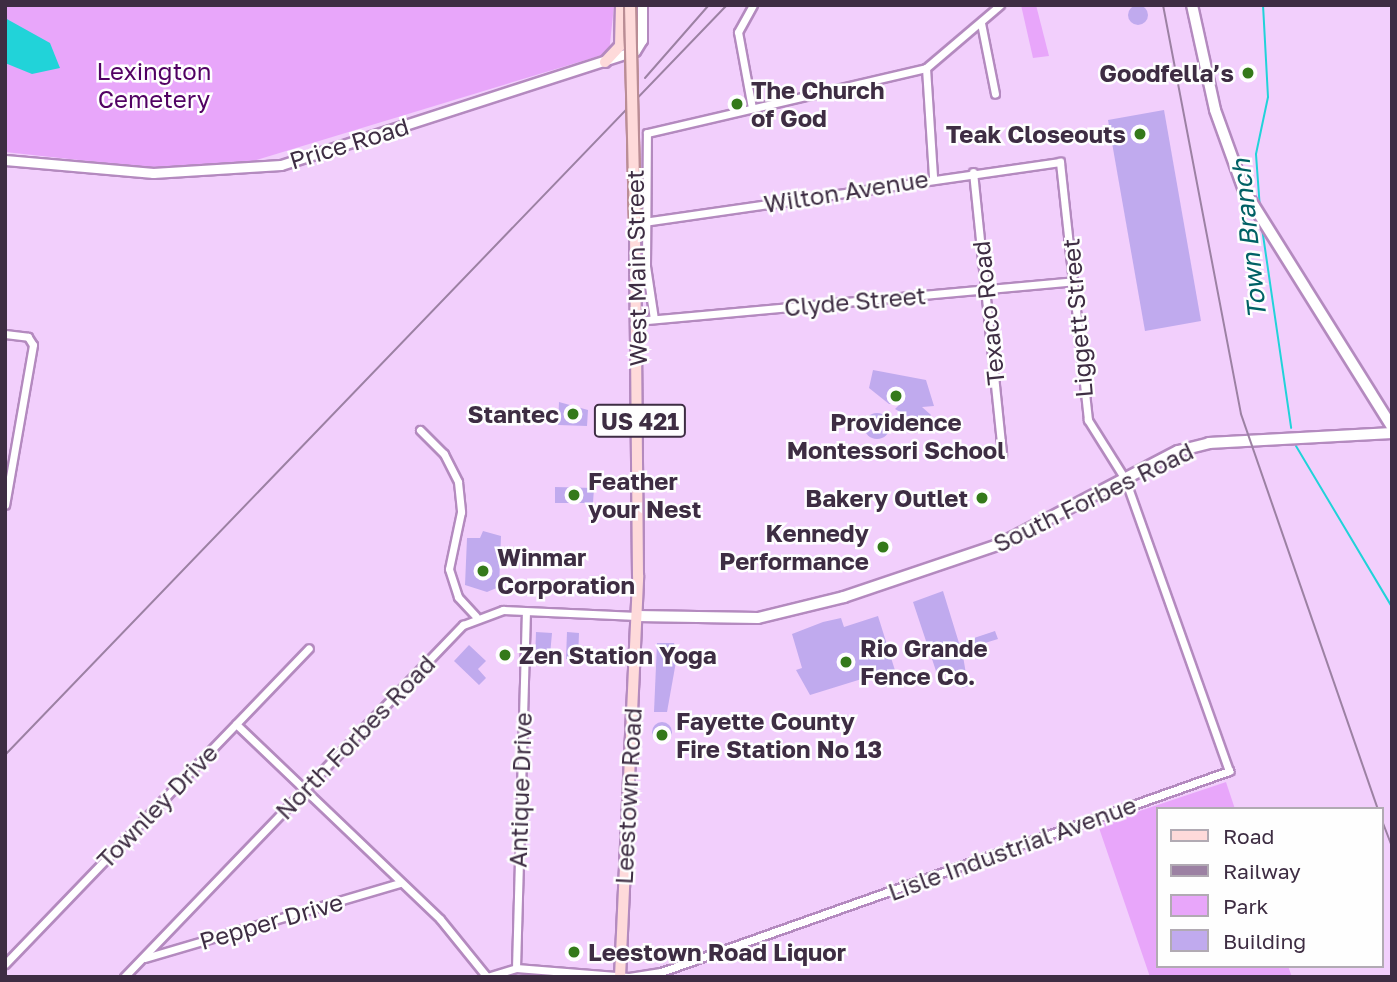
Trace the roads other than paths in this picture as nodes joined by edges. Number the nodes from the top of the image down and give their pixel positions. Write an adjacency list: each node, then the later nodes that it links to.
1 (621, 5): 8 (main road)
2 (631, 5): 16 (main road, West Main Street / US 421, bridge)
3 (642, 5): 8 (street, Price Road)
4 (753, 5): 11 (street)
5 (1000, 5): 7 (street)
6 (1192, 5): 22 (main road)
7 (981, 23): 9 (street); 10 (street)
8 (605, 62): 12 (street, Price Road)
9 (926, 68): 11 (street); 15 (street)
10 (995, 94)
11 (752, 108): 16 (street)
12 (5, 160)
13 (1046, 160): 14 (street, Wilton Avenue); 17 (street, Liggett Street)
14 (973, 172): 15 (street, Wilton Avenue); 18 (street, Texaco Road)
15 (933, 177): 16 (street, Wilton Avenue)
16 (640, 225): 19 (street); 20 (main road, West Main Street / US 421)
17 (1073, 281): 18 (street, Clyde Street); 26 (street, Liggett Street)
18 (985, 290): 19 (street, Clyde Street); 25 (street, Texaco Road)
19 (654, 319): 20 (street, Clyde Street)
20 (638, 321): 31 (main road, West Main Street / US 421)
21 (5, 334): 27 (street)
22 (1392, 427)
23 (420, 430): 30 (street)
24 (1392, 433): 26 (main road, South Forbes Road)
25 (1002, 454)
26 (1125, 480): 31 (main road, South Forbes Road); 40 (street, Lisle Industrial Avenue)
27 (7, 485): 28 (street)
28 (5, 505)
29 (526, 612): 30 (street); 31 (street); 38 (street, Antique Drive)
30 (476, 616): 34 (street, North Forbes Road)
31 (637, 616): 40 (main road, Leestown Road / US 421)
32 (309, 648): 33 (street, Townley Drive)
33 (236, 724): 34 (street); 37 (street, Townley Drive)
34 (305, 790): 35 (street); 36 (street, North Forbes Road)
35 (400, 883): 36 (street, Pepper Drive); 42 (street)
36 (142, 959): 41 (street, North Forbes Road)
37 (5, 964)
38 (516, 968): 39 (street); 42 (street)
39 (596, 973): 40 (street)
40 (620, 976)
41 (124, 977)
42 (487, 977)

